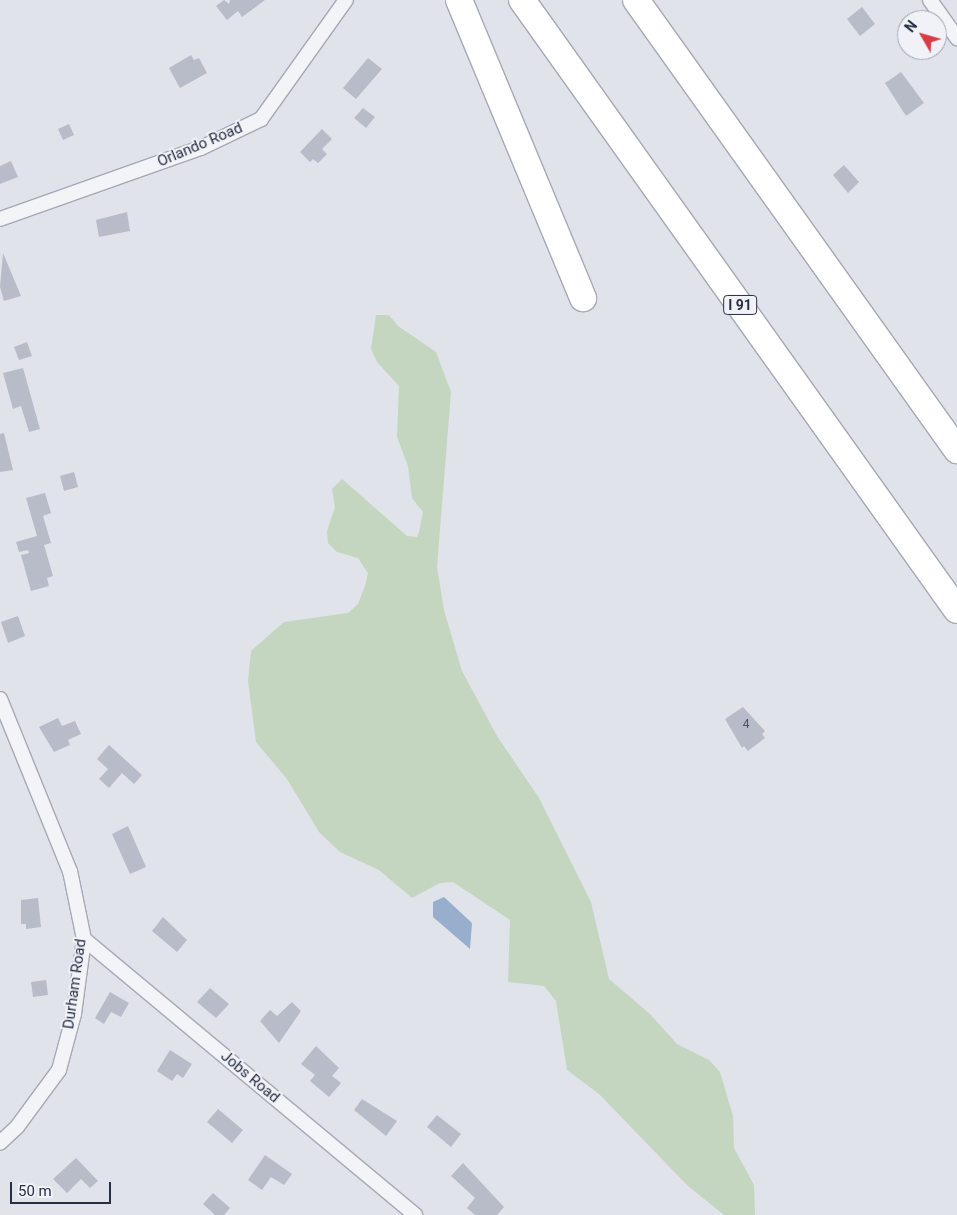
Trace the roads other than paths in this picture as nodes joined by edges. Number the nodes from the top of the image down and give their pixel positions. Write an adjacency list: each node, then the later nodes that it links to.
1 (346, 0): 7 (street, Orlando Road)
2 (459, 0): 8 (highway)
3 (522, 0): 10 (highway, I 91)
4 (636, 0): 9 (highway)
5 (930, 0): 6 (street)
6 (957, 38)
7 (0, 219)
8 (583, 298)
9 (957, 450)
10 (957, 610)
11 (0, 699): 12 (street, Durham Road)
12 (84, 940): 13 (street, Durham Road); 14 (street, Jobs Road)
13 (0, 1142)
14 (415, 1215)

